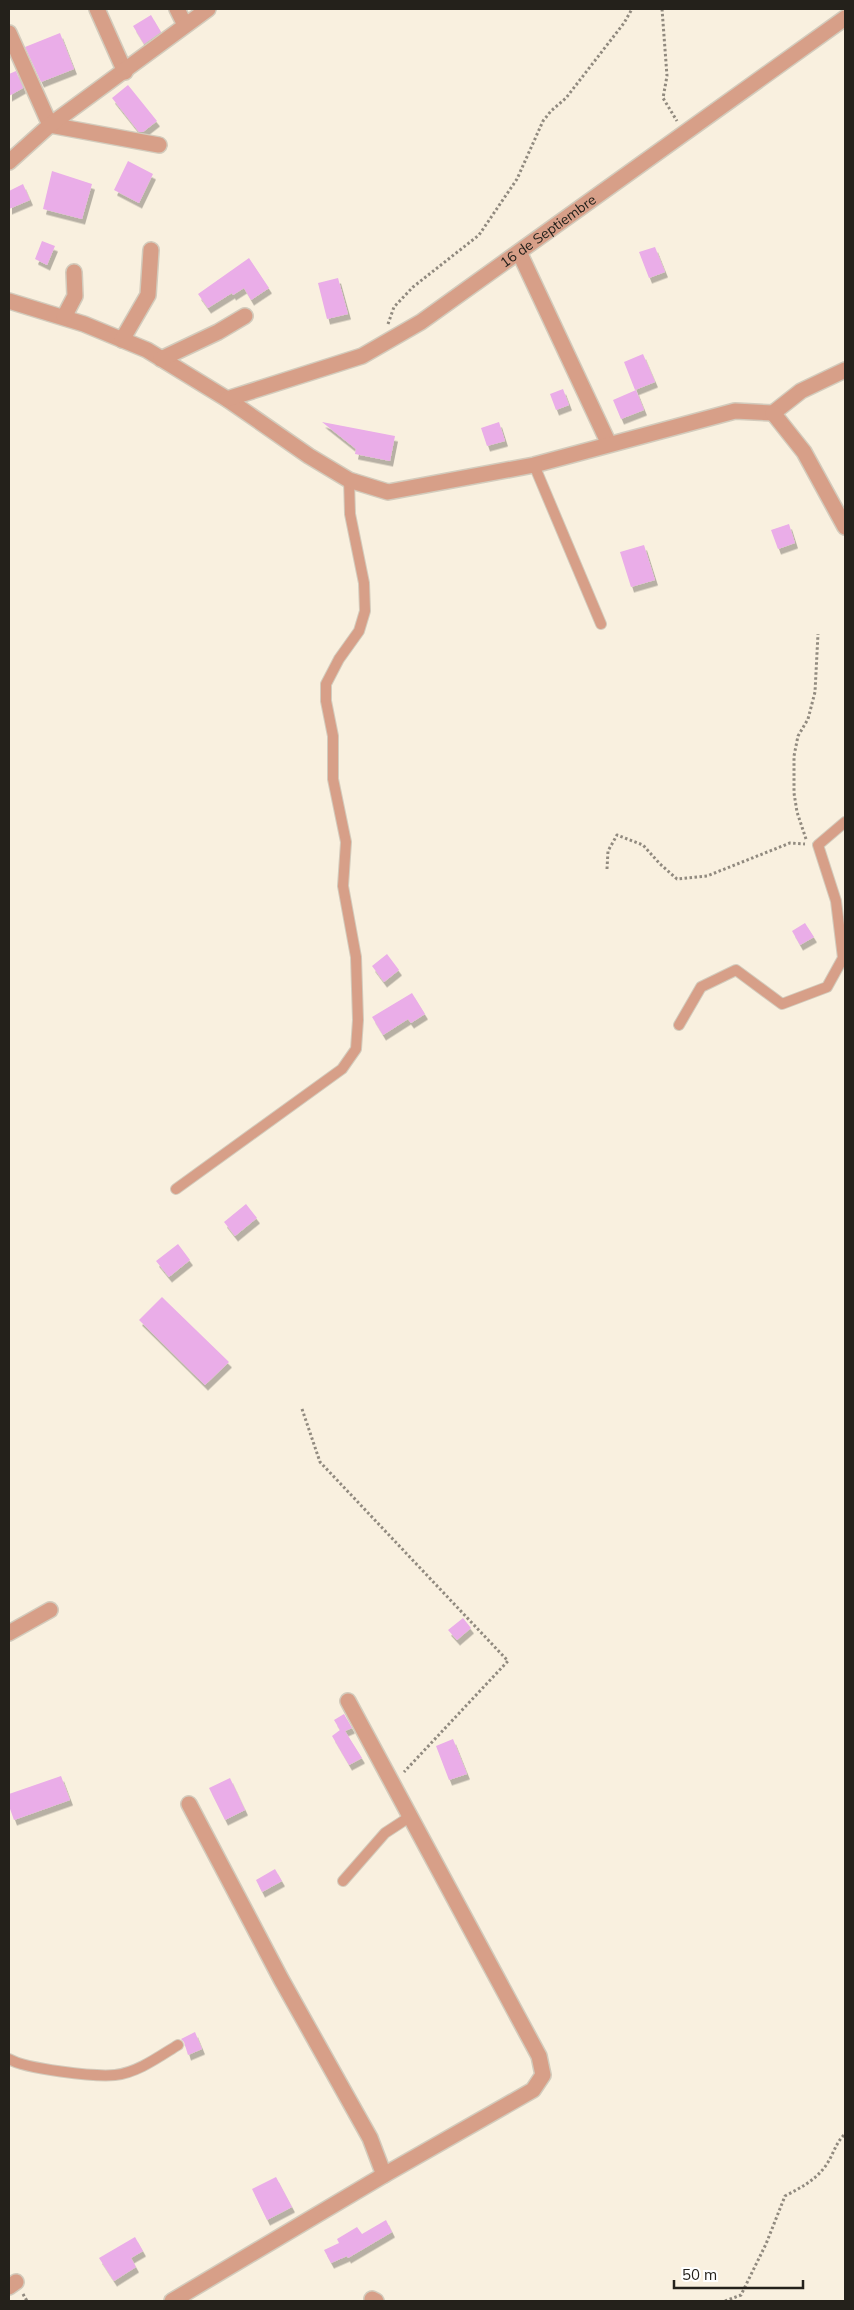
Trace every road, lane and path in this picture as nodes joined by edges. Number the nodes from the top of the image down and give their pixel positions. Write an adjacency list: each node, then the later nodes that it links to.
1 (97, 9): 9 (street)
2 (177, 9): 7 (street)
3 (208, 9): 7 (street)
4 (632, 9): 21 (path)
5 (662, 9): 11 (path)
6 (845, 18): 11 (street, 16 de Septiembre)
7 (186, 25): 9 (street)
8 (9, 33): 10 (street)
9 (125, 72): 10 (street)
10 (50, 125): 12 (street); 13 (street)
11 (685, 134): 15 (street, 16 de Septiembre)
12 (160, 145)
13 (9, 162)
14 (151, 250): 20 (street)
15 (520, 254): 21 (street, 16 de Septiembre); 26 (street)
16 (74, 272): 19 (street)
17 (9, 301): 19 (street)
18 (245, 316): 22 (street)
19 (64, 318): 20 (street)
20 (122, 340): 22 (street)
21 (374, 348): 24 (street, 16 de Septiembre)
22 (161, 359): 24 (street)
23 (845, 370): 25 (street)
24 (228, 399): 28 (street)
25 (774, 413): 26 (street); 29 (street)
26 (609, 444): 27 (street)
27 (534, 465): 28 (street); 30 (lane)
28 (349, 480): 37 (lane)
29 (845, 527)
30 (601, 624)
31 (818, 634): 33 (path)
32 (845, 822): 34 (lane)
33 (807, 844): 34 (path); 35 (path)
34 (818, 845): 36 (lane)
35 (607, 869)
36 (679, 1024)
37 (176, 1189)
38 (302, 1409): 42 (path)
39 (50, 1610): 40 (street)
40 (9, 1633)
41 (348, 1701): 42 (street)
42 (394, 1783): 44 (street)
43 (189, 1804): 49 (street)
44 (411, 1816): 45 (lane); 49 (street)
45 (343, 1881)
46 (178, 2045): 47 (lane)
47 (9, 2059)
48 (845, 2134): 51 (path)
49 (384, 2175): 50 (street)
50 (172, 2301)
51 (725, 2301)

